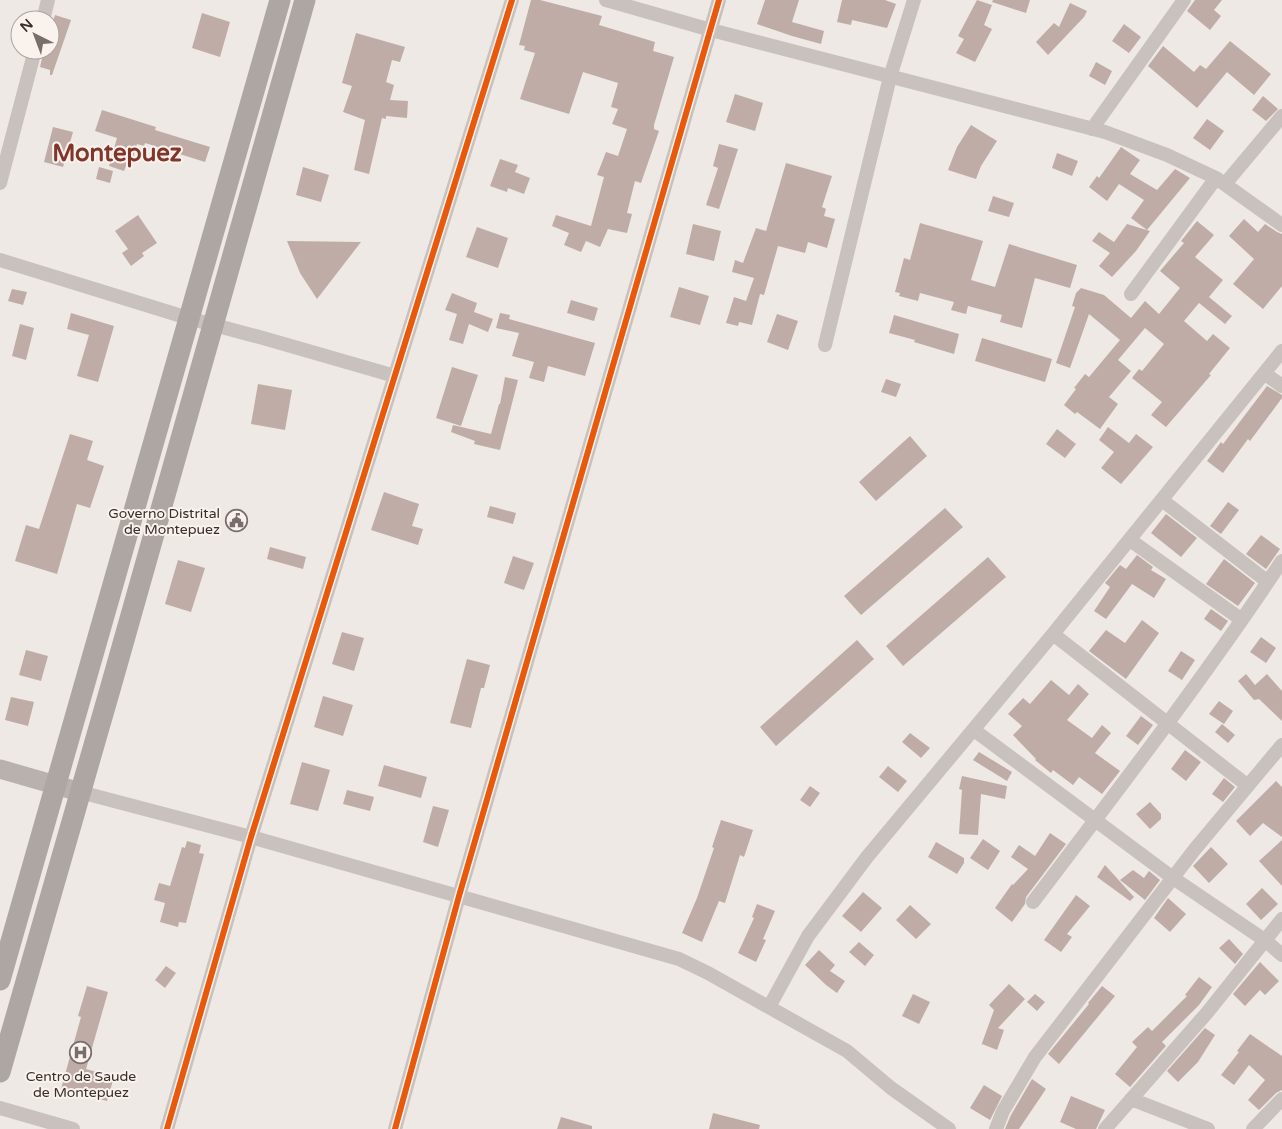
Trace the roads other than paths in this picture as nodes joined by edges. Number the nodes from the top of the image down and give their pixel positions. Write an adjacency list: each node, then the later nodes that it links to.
1 (280, 0): 11 (main road)
2 (305, 0): 12 (main road)
3 (512, 0): 25 (street)
4 (606, 0): 8 (street)
5 (720, 0): 8 (street)
6 (914, 0): 10 (street)
7 (1184, 0): 14 (street)
8 (711, 30): 10 (street); 45 (street)
9 (32, 60): 16 (street)
10 (890, 77): 14 (street); 22 (street)
11 (255, 88): 12 (main road); 20 (main road)
12 (277, 95): 21 (main road)
13 (1282, 116): 15 (street)
14 (1092, 129): 15 (street)
15 (1220, 181): 17 (street); 19 (street)
16 (0, 183)
17 (1282, 226)
18 (0, 260): 20 (street)
19 (1130, 294)
20 (188, 318): 21 (street); 28 (main road)
21 (213, 324): 25 (street); 29 (main road)
22 (825, 345)
23 (1282, 351): 24 (street)
24 (1264, 373): 26 (street); 27 (street)
25 (395, 376): 43 (street)
26 (1282, 386)
27 (1162, 500): 30 (street); 32 (street)
28 (136, 501): 29 (main road); 39 (main road)
29 (162, 506): 41 (main road)
30 (1130, 540): 33 (street); 34 (street)
31 (1282, 561): 32 (street)
32 (1268, 582): 33 (street)
33 (1242, 620): 35 (street)
34 (1053, 634): 35 (street); 36 (street)
35 (1168, 724): 40 (street); 42 (street)
36 (974, 730): 42 (street); 51 (street)
37 (1282, 745): 40 (street)
38 (0, 769): 39 (main road)
39 (55, 786): 41 (main road); 50 (main road)
40 (1248, 786): 44 (street)
41 (80, 792): 43 (street); 52 (main road)
42 (1096, 820): 44 (street); 46 (street)
43 (251, 837): 45 (street); 58 (street)
44 (1173, 878): 48 (street); 60 (street)
45 (459, 896): 51 (street); 59 (street)
46 (1033, 902)
47 (1282, 919): 48 (street)
48 (1266, 941): 49 (street); 54 (street)
49 (1282, 955)
50 (0, 980)
51 (769, 1007): 56 (street)
52 (0, 1072)
53 (1282, 1099): 63 (street)
54 (1131, 1100): 61 (street); 62 (street)
55 (0, 1108): 57 (street)
56 (942, 1126)
57 (74, 1129)
58 (167, 1129)
59 (395, 1129)
60 (996, 1129)
61 (1105, 1129)
62 (1208, 1129)
63 (1253, 1129)

